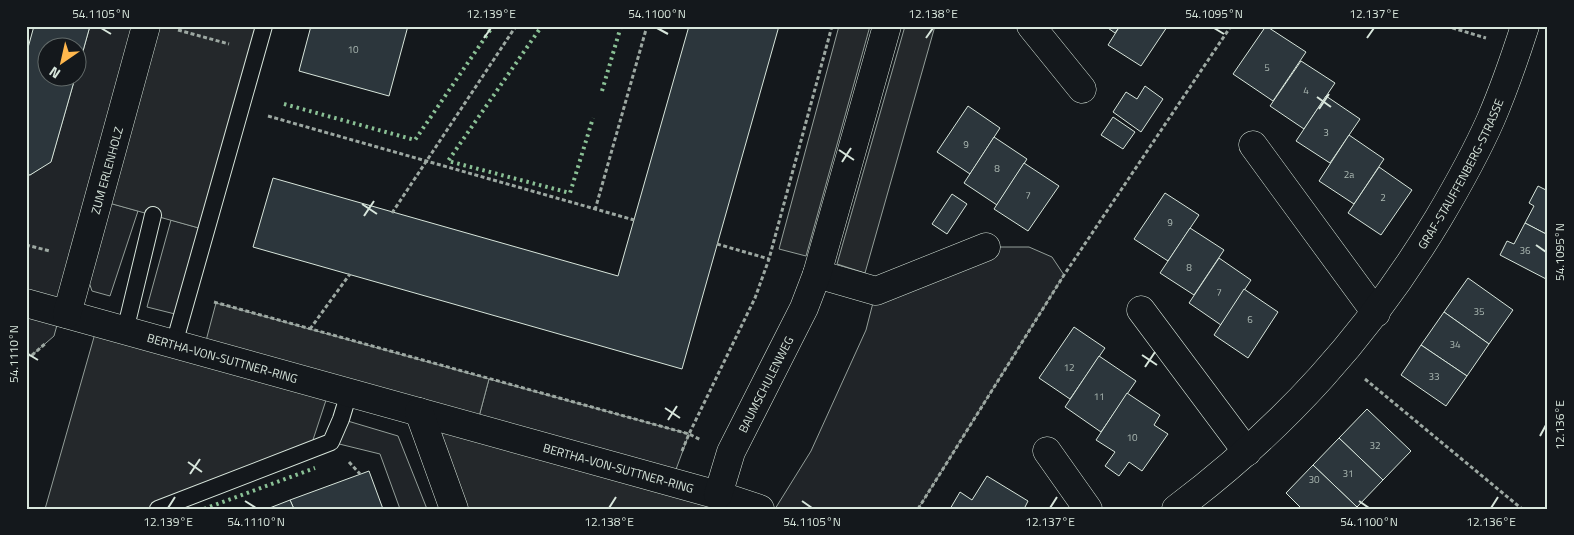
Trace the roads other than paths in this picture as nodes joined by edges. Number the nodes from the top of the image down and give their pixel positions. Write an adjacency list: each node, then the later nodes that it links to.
1 (146, 26): 14 (street, ZUM ERLENHOLZ)
2 (264, 26): 16 (lane)
3 (887, 26): 10 (street, BAUMSCHULENWEG)
4 (1031, 26): 6 (street)
5 (1522, 37): 13 (street, GRAF-STAUFFENBERG-STRASSE)
6 (1082, 89)
7 (1253, 145): 13 (street)
8 (153, 215): 15 (lane)
9 (986, 246): 10 (street)
10 (817, 274): 21 (street, BAUMSCHULENWEG)
11 (26, 302): 14 (street, BERTHA-VON-SUTTNER-RING)
12 (1141, 310): 20 (street)
13 (1376, 313): 20 (street, GRAF-STAUFFENBERG-STRASSE)
14 (67, 314): 15 (street, BERTHA-VON-SUTTNER-RING)
15 (125, 331): 16 (street, BERTHA-VON-SUTTNER-RING)
16 (174, 344): 17 (street, BERTHA-VON-SUTTNER-RING)
17 (349, 393): 18 (street, BERTHA-VON-SUTTNER-RING); 22 (lane)
18 (419, 412): 21 (street, BERTHA-VON-SUTTNER-RING); 23 (street)
19 (1047, 451): 25 (street)
20 (1247, 452): 26 (street, GRAF-STAUFFENBERG-STRASSE)
21 (718, 495): 24 (street, BERTHA-VON-SUTTNER-RING)
22 (158, 509)
23 (454, 509)
24 (760, 509)
25 (1088, 509)
26 (1176, 509)

